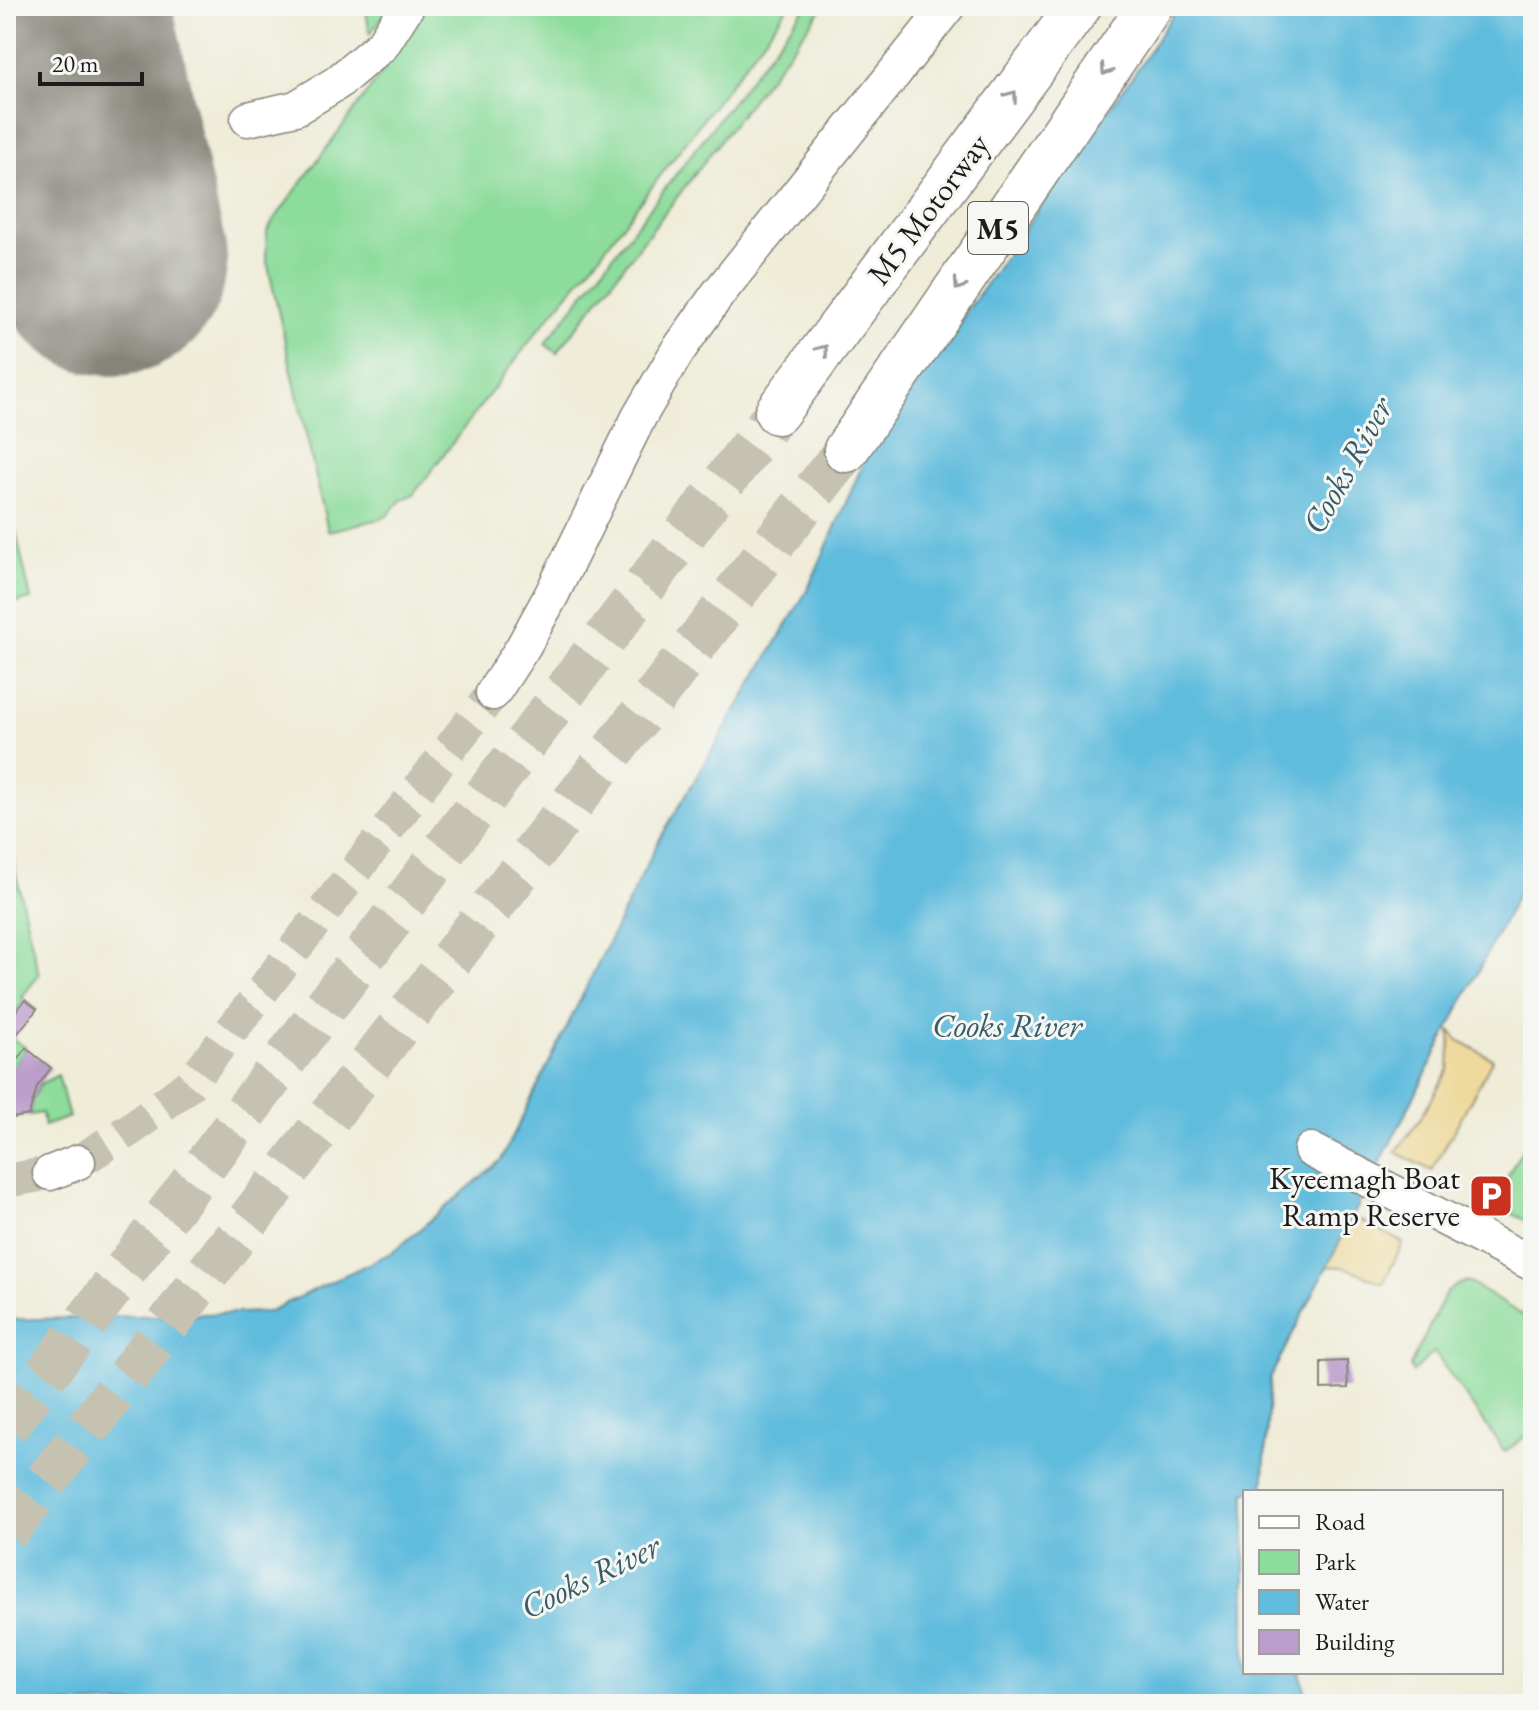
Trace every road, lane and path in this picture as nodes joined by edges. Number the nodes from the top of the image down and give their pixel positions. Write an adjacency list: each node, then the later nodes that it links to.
1 (407, 6): 5 (lane)
2 (948, 6): 8 (lane)
3 (1079, 6): 6 (highway, M5 Motorway / M5, one-way to 3)
4 (1150, 6): 7 (highway, M5 Motorway / M5, one-way to 7)
5 (248, 119)
6 (777, 412)
7 (846, 450)
8 (493, 693)
9 (1311, 1150): 10 (lane)
10 (1533, 1264)

